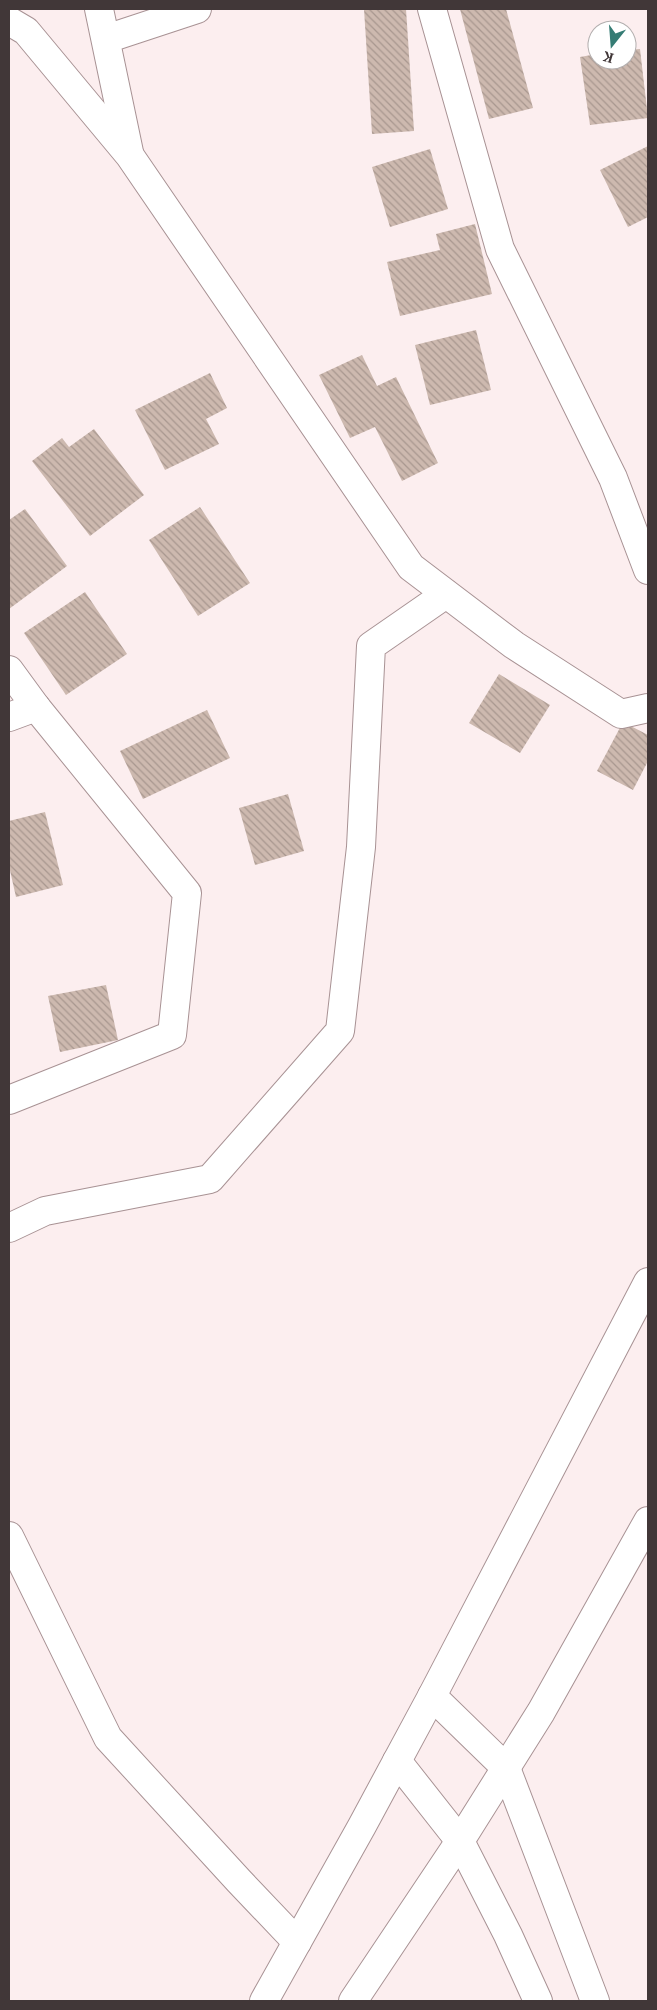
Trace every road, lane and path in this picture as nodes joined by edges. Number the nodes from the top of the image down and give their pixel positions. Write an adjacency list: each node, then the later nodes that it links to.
1 (99, 9): 5 (street)
2 (197, 9): 5 (street)
3 (432, 9): 7 (street)
4 (17, 20): 6 (street)
5 (106, 39): 6 (street)
6 (130, 156): 8 (street)
7 (648, 570)
8 (446, 594): 11 (street); 14 (street)
9 (9, 670): 10 (street)
10 (36, 707): 12 (street); 13 (street)
11 (648, 708)
12 (9, 717)
13 (9, 1100)
14 (9, 1228)
15 (648, 1282): 18 (street)
16 (648, 1521): 20 (street)
17 (9, 1536): 22 (street)
18 (432, 1696): 19 (street); 20 (street)
19 (397, 1761): 21 (street); 22 (street)
20 (506, 1768): 21 (street); 26 (street)
21 (460, 1842): 24 (street); 25 (street)
22 (297, 1942): 23 (street)
23 (264, 2001)
24 (353, 2001)
25 (538, 2001)
26 (595, 2001)

